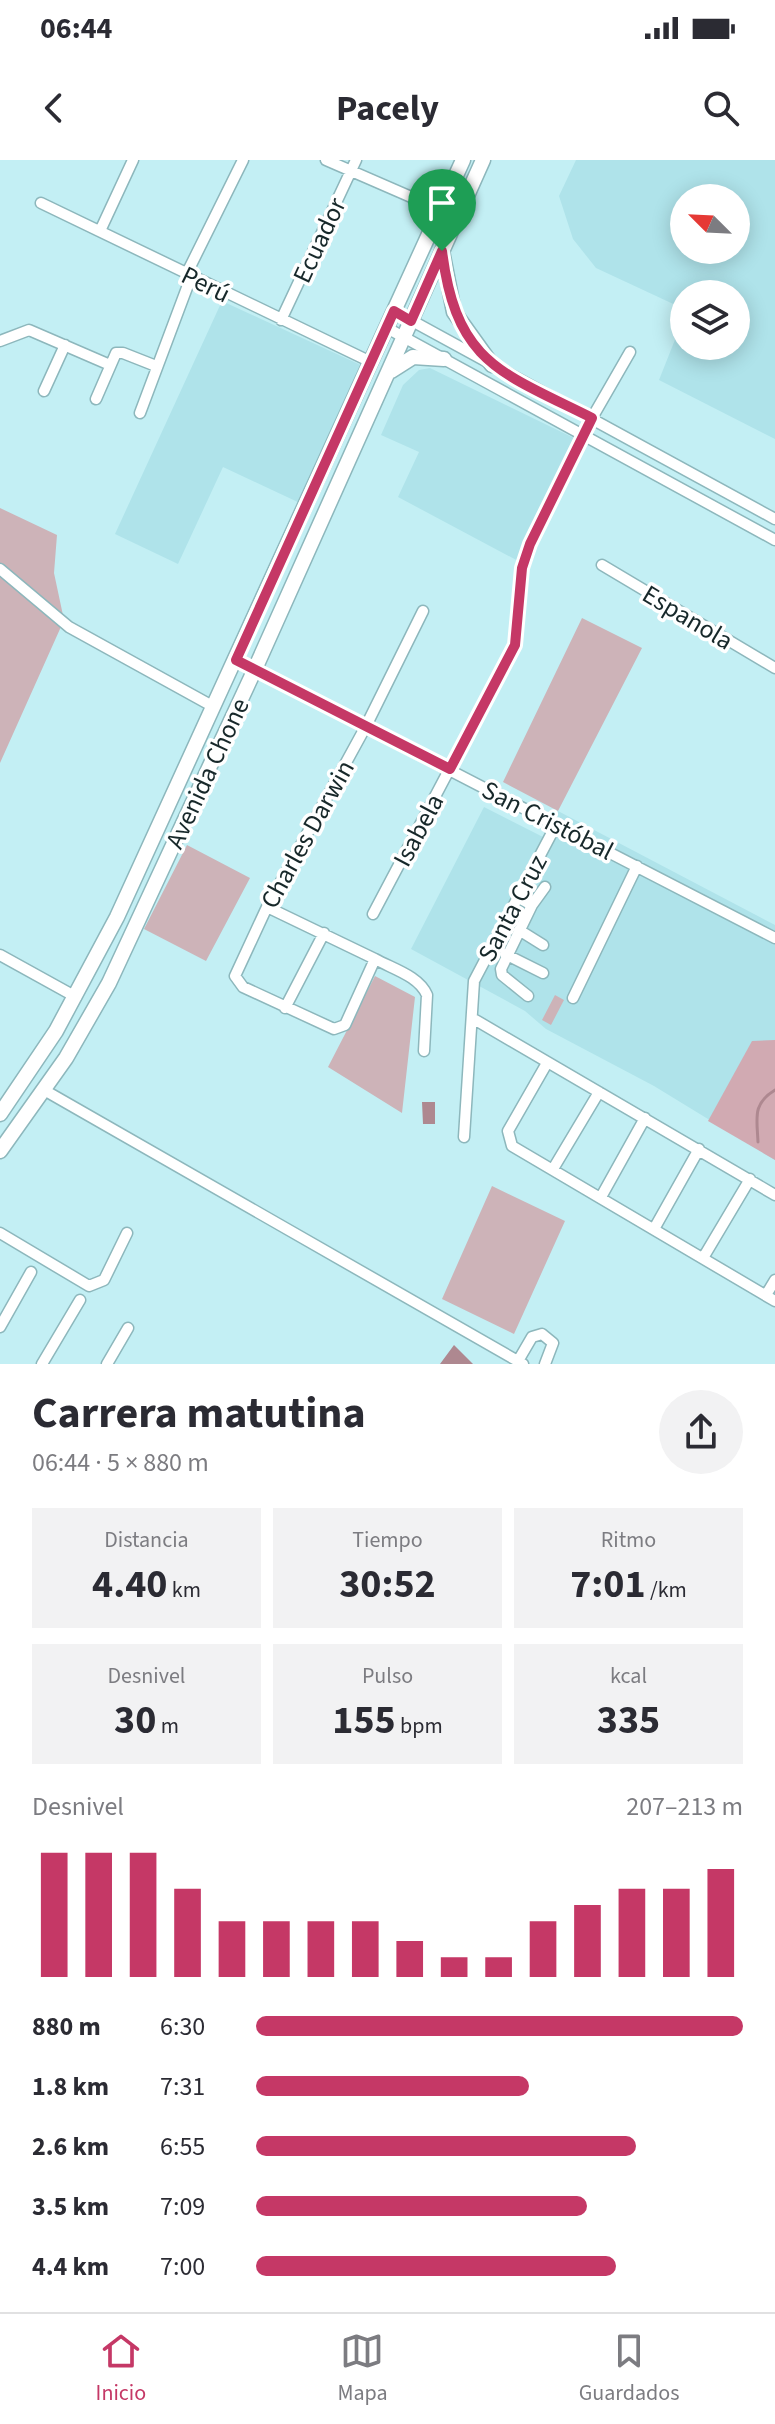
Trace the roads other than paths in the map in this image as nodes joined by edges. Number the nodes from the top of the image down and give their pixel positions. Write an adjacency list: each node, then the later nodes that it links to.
1 (133, 160): 10 (street)
2 (243, 160): 12 (street)
3 (326, 160): 7 (street)
4 (356, 160): 7 (street, Ecuador)
5 (463, 160): 9 (main road, Avenida Chone)
6 (483, 160): 11 (main road, Avenida Chone)
7 (351, 171): 9 (street); 14 (street, Ecuador)
8 (41, 203): 10 (street, Perú)
9 (441, 210): 13 (main road, Avenida Chone)
10 (100, 231): 12 (street, Perú)
11 (442, 251): 15 (main road, Avenida Chone); 24 (main road)
12 (189, 276): 14 (street, Perú); 25 (street)
13 (394, 311): 15 (street); 16 (main road, Avenida Chone)
14 (281, 320): 22 (street, Perú)
15 (411, 321): 17 (main road, Avenida Chone); 24 (street)
16 (387, 328): 17 (street); 22 (main road, Avenida Chone)
17 (403, 338): 21 (street); 26 (main road, Avenida Chone)
18 (0, 341): 19 (street)
19 (65, 345): 23 (street); 27 (street)
20 (630, 352): 30 (street, Isabela)
21 (444, 359): 26 (main road); 31 (street)
22 (371, 362): 37 (main road, Avenida Chone)
23 (110, 365): 25 (street); 28 (street)
24 (492, 365): 30 (street)
25 (156, 366): 29 (street)
26 (385, 378): 39 (main road, Avenida Chone)
27 (44, 391)
28 (96, 399)
29 (140, 413)
30 (592, 418): 31 (street, Isabela); 32 (street)
31 (582, 436): 33 (street); 42 (street, Isabela)
32 (775, 519)
33 (775, 540)
34 (602, 565): 38 (street, Espanola)
35 (0, 569): 40 (street)
36 (423, 611): 41 (street, Charles Darwin)
37 (236, 660): 39 (street, San Cristóbal); 40 (main road, Avenida Chone)
38 (774, 665)
39 (255, 669): 41 (street, San Cristóbal); 65 (main road, Avenida Chone)
40 (214, 707): 59 (main road, Avenida Chone)
41 (366, 726): 42 (street, San Cristóbal); 48 (street, Charles Darwin)
42 (450, 769): 43 (street, San Cristóbal); 49 (street, Isabela)
43 (556, 825): 44 (street, San Cristóbal); 46 (street, Santa Cruz)
44 (637, 866): 52 (street, San Cristóbal); 60 (street)
45 (545, 887): 47 (street)
46 (519, 898): 47 (street); 62 (street, Santa Cruz)
47 (532, 905): 50 (street)
48 (267, 907): 51 (street); 61 (street, Charles Darwin)
49 (373, 914)
50 (519, 930): 53 (street); 54 (street)
51 (324, 933): 56 (street); 61 (street)
52 (775, 938)
53 (543, 945)
54 (505, 954): 57 (street); 58 (street)
55 (0, 955): 59 (street)
56 (375, 959): 61 (street); 63 (street)
57 (543, 973)
58 (528, 996)
59 (76, 997): 67 (main road, Avenida Chone)
60 (573, 998)
61 (285, 1008)
62 (472, 1018): 64 (street); 69 (street, Santa Cruz)
63 (424, 1051)
64 (547, 1063): 66 (street); 72 (street)
65 (44, 1090): 71 (main road, Avenida Chone); 86 (street)
66 (599, 1092): 68 (street); 72 (street)
67 (0, 1114)
68 (645, 1118): 70 (street); 75 (street)
69 (464, 1137)
70 (699, 1149): 73 (street); 76 (street)
71 (0, 1151)
72 (553, 1169): 75 (street)
73 (750, 1179): 74 (street); 79 (street)
74 (775, 1195)
75 (601, 1197): 76 (street)
76 (654, 1229): 79 (street)
77 (0, 1233): 78 (street)
78 (127, 1233)
79 (703, 1258): 82 (street)
80 (31, 1272): 84 (street)
81 (775, 1280): 82 (street)
82 (771, 1298)
83 (80, 1300): 87 (street)
84 (0, 1327)
85 (128, 1328): 88 (street)
86 (521, 1363): 89 (street)
87 (42, 1364)
88 (107, 1364)
89 (545, 1364)

